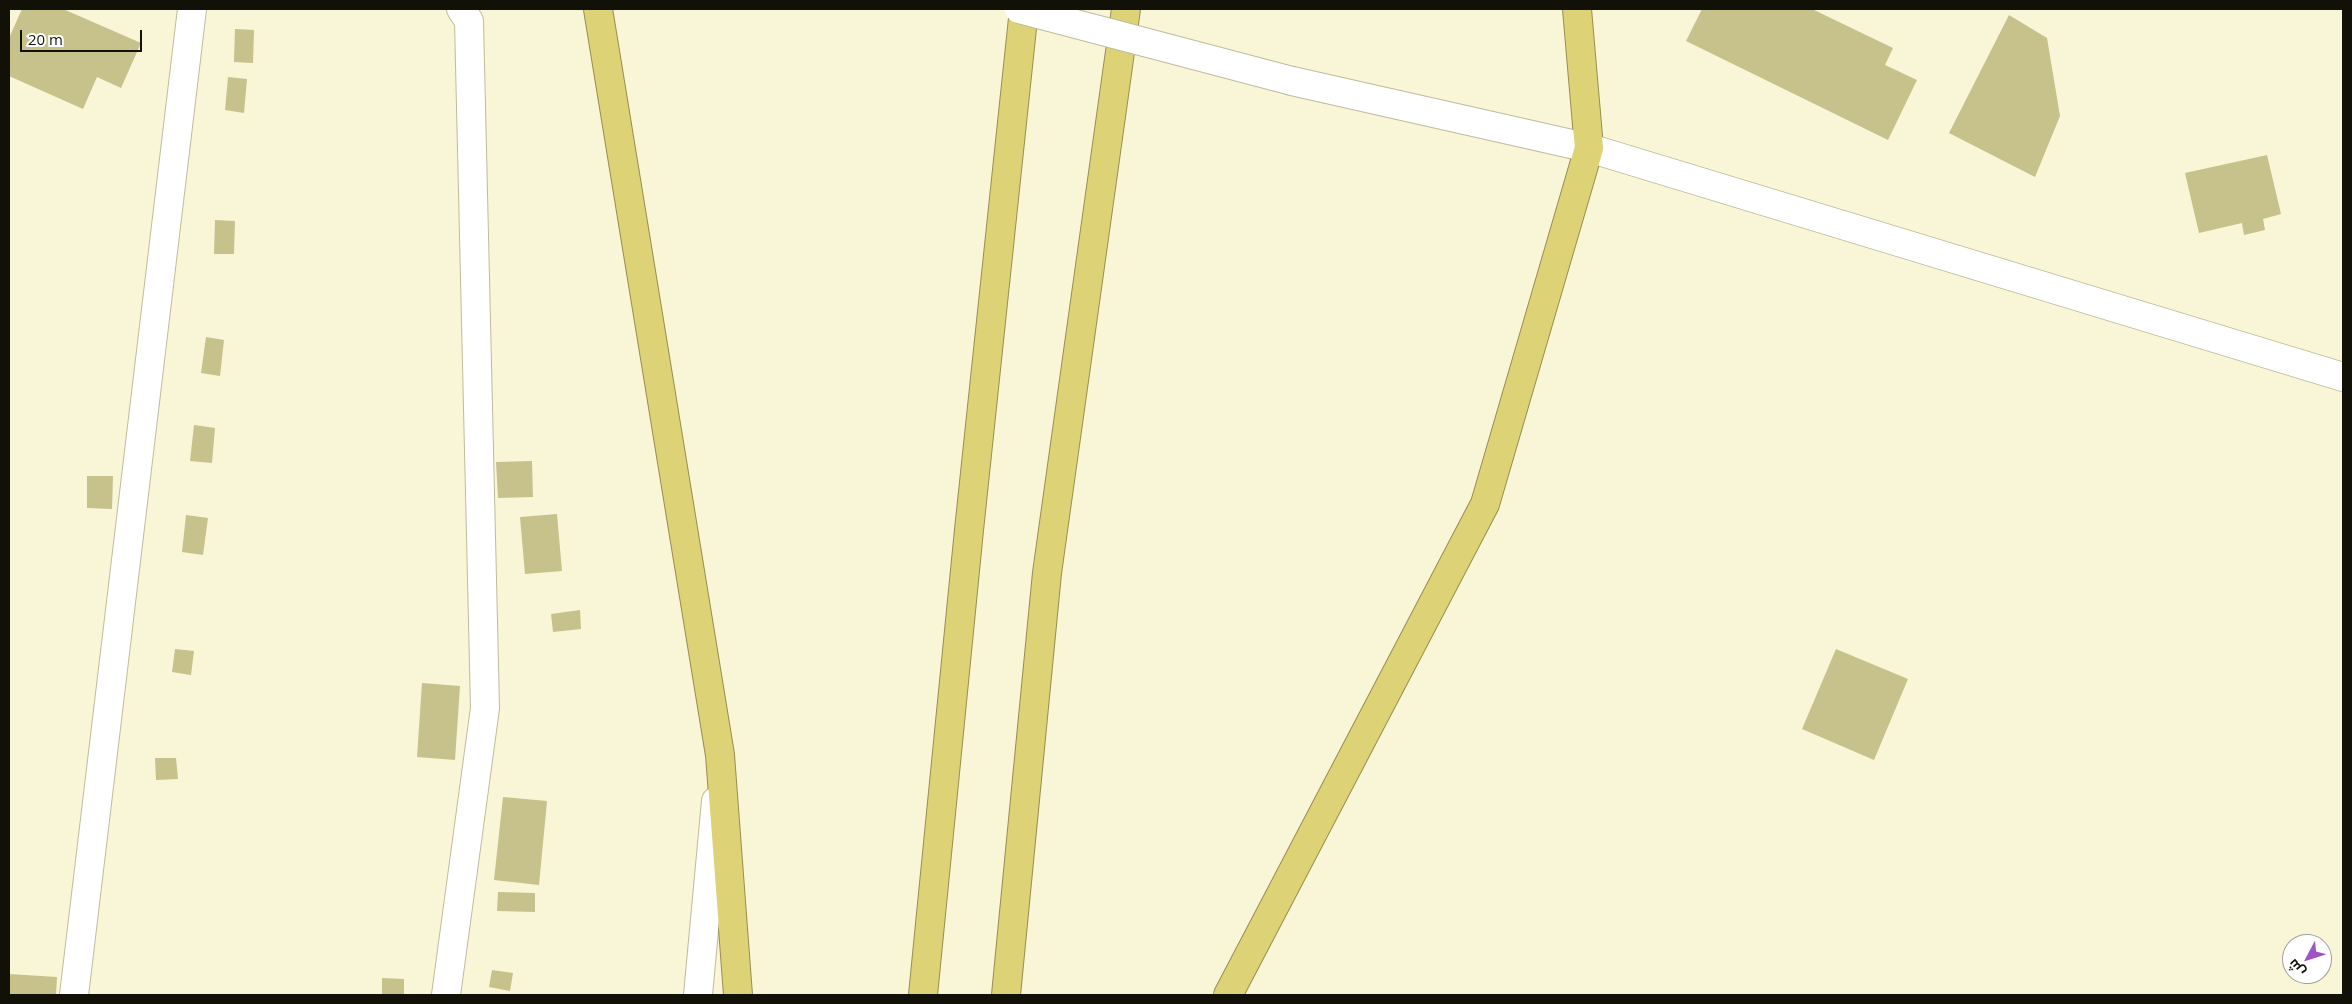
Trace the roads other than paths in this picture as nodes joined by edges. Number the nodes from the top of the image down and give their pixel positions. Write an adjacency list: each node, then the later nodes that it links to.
1 (192, 9): 11 (street)
2 (461, 9): 12 (street)
3 (598, 9): 10 (highway)
4 (1019, 9): 8 (street, bridge)
5 (1024, 9): 15 (highway)
6 (1126, 9): 16 (highway)
7 (1577, 9): 8 (highway)
8 (1589, 148): 9 (street); 17 (highway)
9 (2343, 377)
10 (720, 754): 13 (street); 14 (highway)
11 (74, 995)
12 (446, 995)
13 (698, 995)
14 (738, 995)
15 (923, 995)
16 (1006, 995)
17 (1228, 995)

